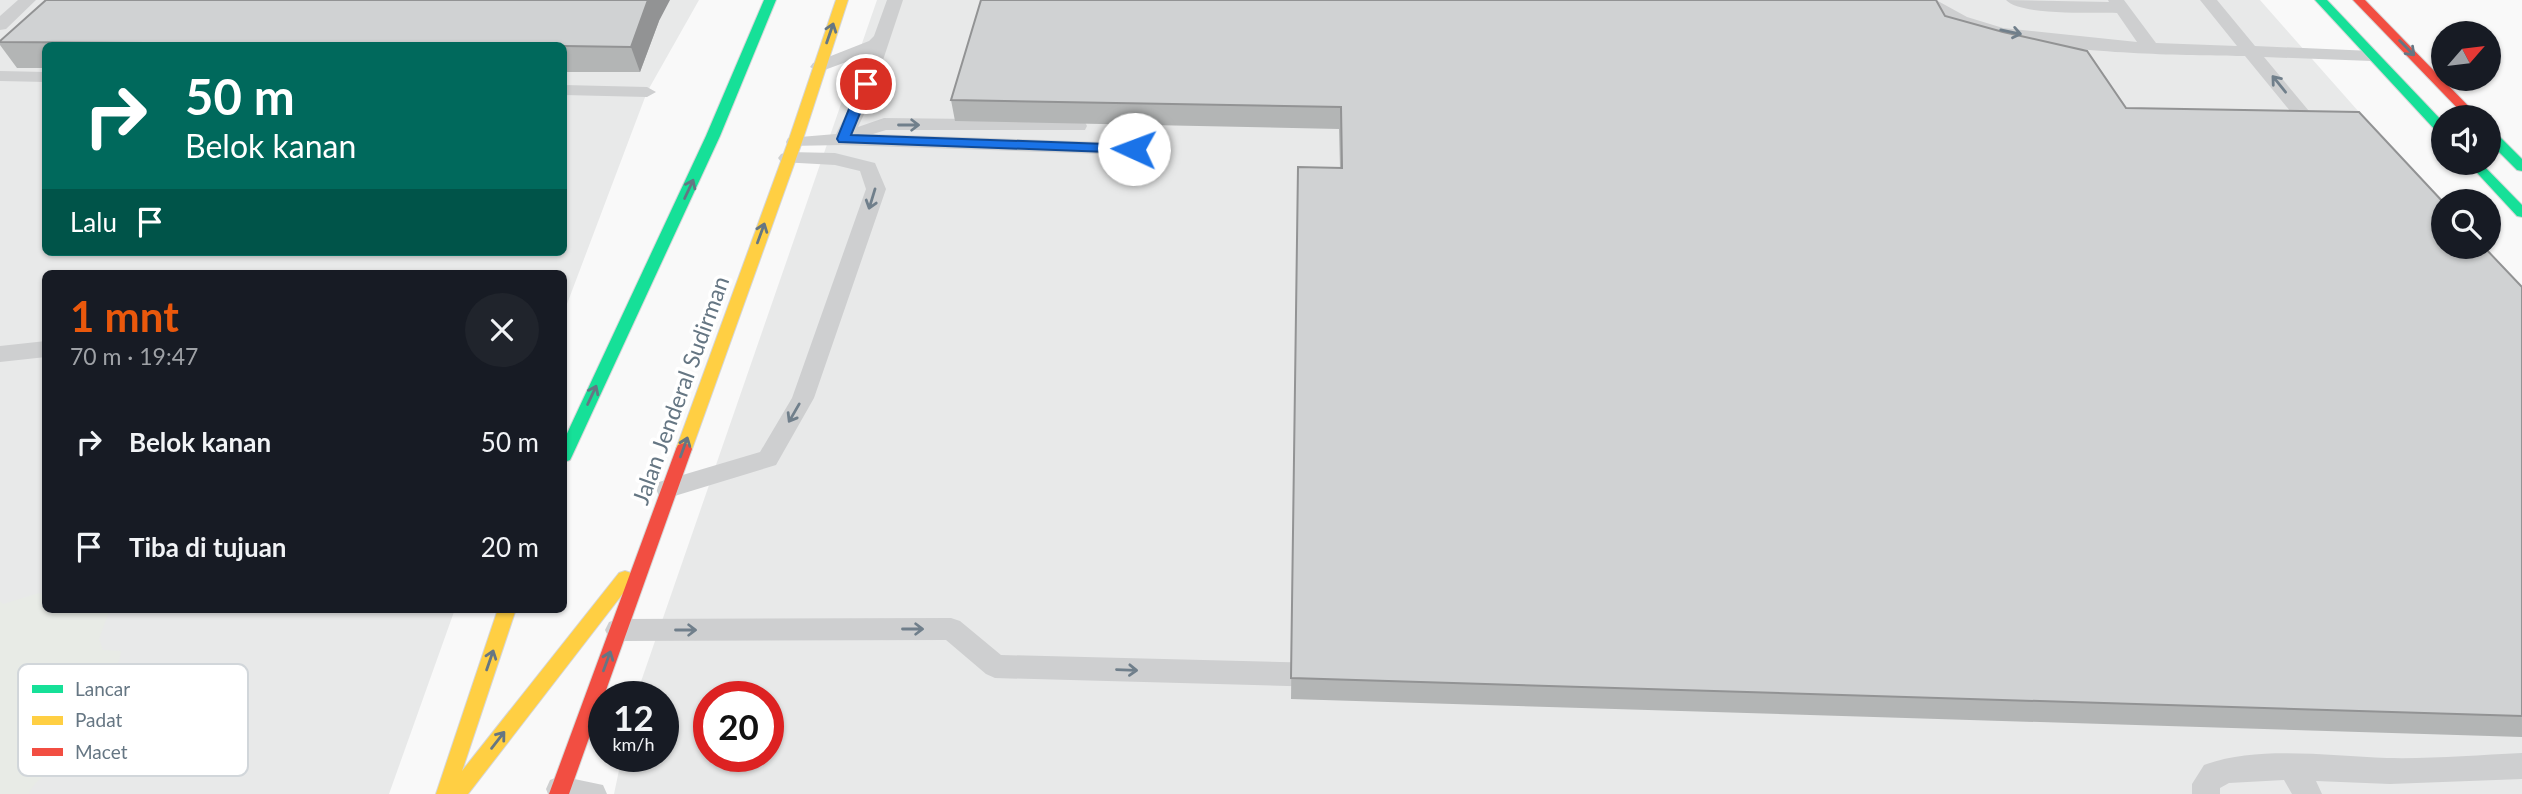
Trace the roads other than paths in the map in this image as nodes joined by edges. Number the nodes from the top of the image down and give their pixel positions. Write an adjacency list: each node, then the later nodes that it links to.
1 (28, 0): 13 (lane)
2 (770, 0): 12 (street)
3 (789, 0): 12 (street)
4 (842, 0): 18 (street, Jalan Jenderal Sudirman, one-way to 4)
5 (895, 0): 14 (lane)
6 (1925, 0): 15 (lane, one-way to 15)
7 (2014, 0): 11 (lane)
8 (2208, 0): 16 (lane)
9 (2320, 0): 17 (street)
10 (2359, 0): 23 (street, one-way to 23)
11 (2119, 4): 15 (lane)
12 (762, 18): 38 (street, one-way to 12)
13 (0, 25)
14 (882, 38): 18 (lane); 26 (lane)
15 (2152, 50): 16 (lane)
16 (2252, 51): 17 (lane); 28 (lane, one-way to 16)
17 (2372, 55): 24 (street)
18 (819, 67): 29 (street, Jalan Jenderal Sudirman)
19 (0, 76): 20 (lane)
20 (42, 77)
21 (567, 90): 22 (lane)
22 (647, 92)
23 (2461, 105)
24 (2431, 117)
25 (1078, 125): 26 (lane, one-way to 25)
26 (843, 139): 29 (lane); 30 (lane)
27 (2501, 146): 31 (street)
28 (2330, 148)
29 (791, 150): 39 (street, Jalan Jenderal Sudirman, one-way to 29); 39 (lane, one-way to 39)
30 (1160, 150)
31 (2522, 167)
32 (2486, 175): 35 (street)
33 (2501, 175): 34 (street)
34 (2522, 190)
35 (2522, 213)
36 (42, 349): 37 (lane)
37 (0, 354)
38 (567, 451)
39 (668, 489): 40 (street, Jalan Jenderal Sudirman)
40 (643, 557): 42 (street, Jalan Jenderal Sudirman); 48 (street, one-way to 40)
41 (507, 613): 47 (street, one-way to 41)
42 (618, 630): 43 (lane, one-way to 43); 46 (street, Jalan Jenderal Sudirman, one-way to 42)
43 (1342, 676)
44 (2522, 766): 45 (lane)
45 (2292, 768): 50 (lane); 51 (lane)
46 (560, 792): 49 (lane)
47 (444, 794)
48 (456, 794)
49 (593, 794)
50 (2206, 794)
51 (2308, 794)

